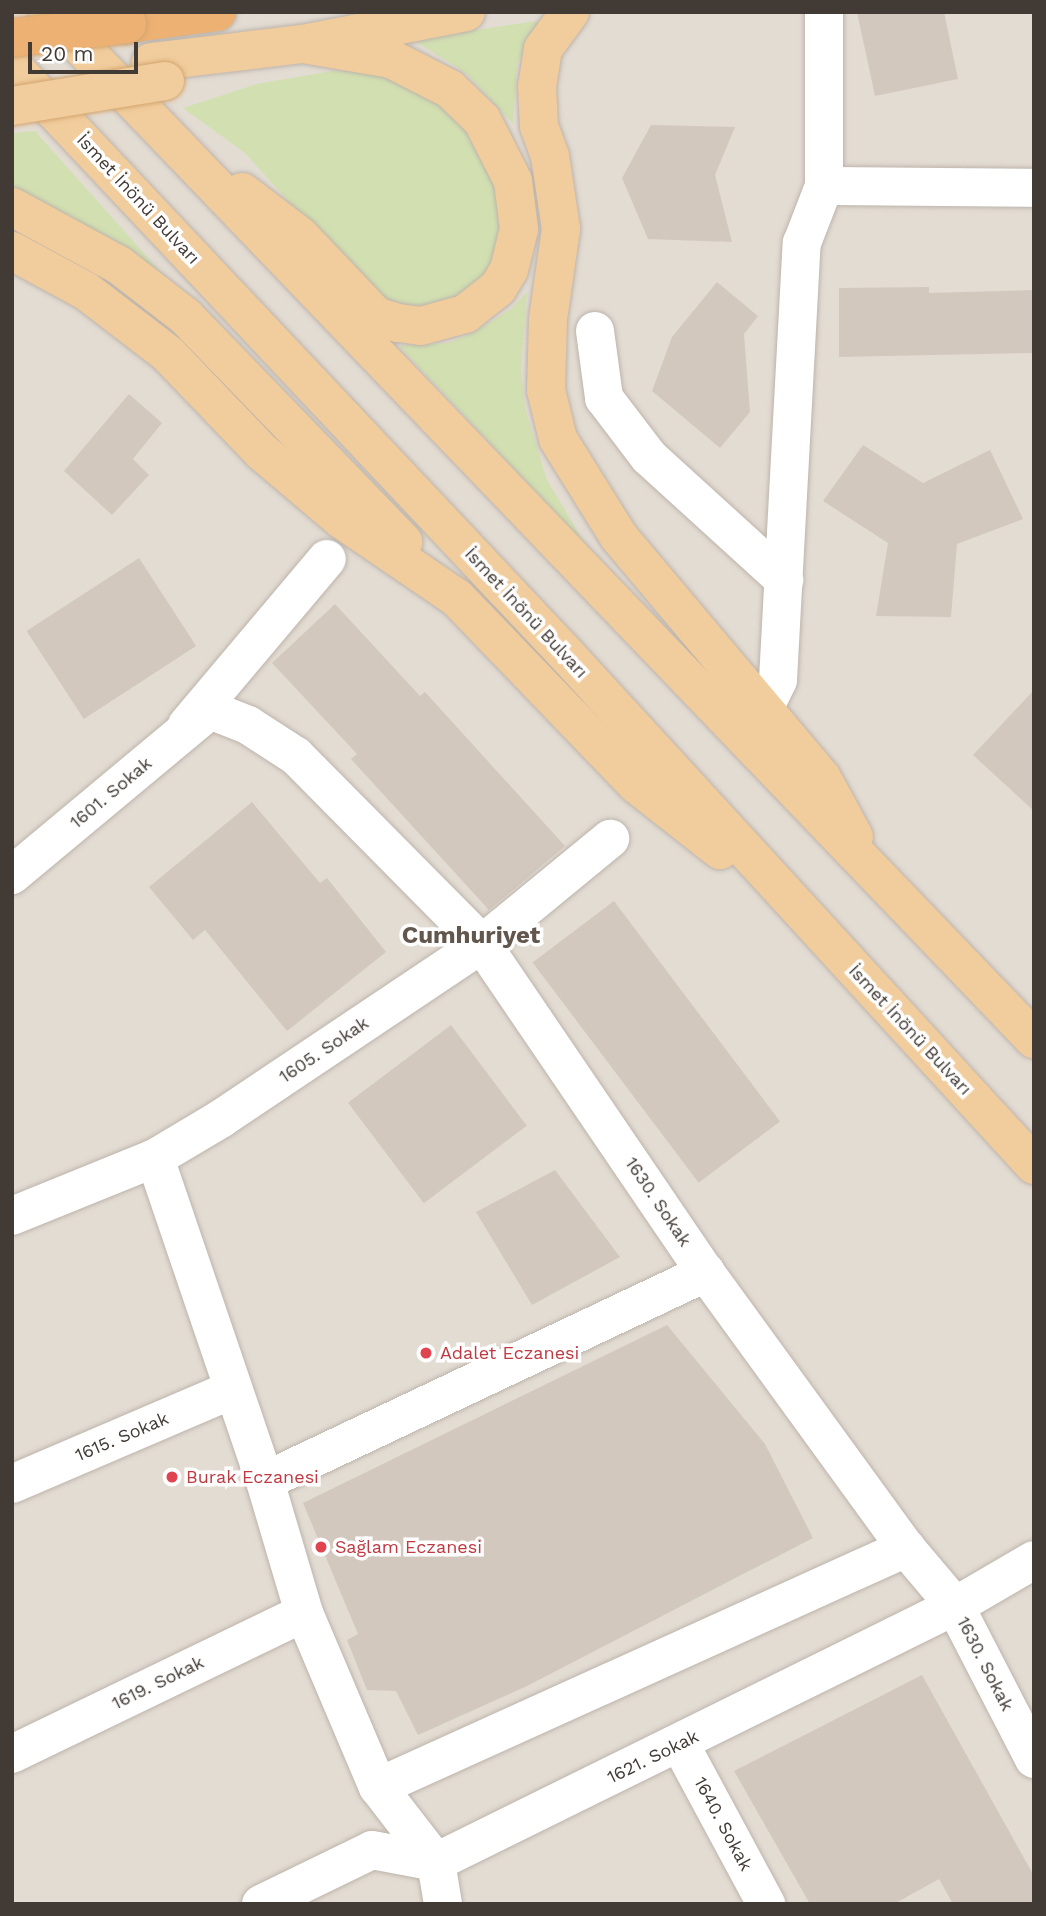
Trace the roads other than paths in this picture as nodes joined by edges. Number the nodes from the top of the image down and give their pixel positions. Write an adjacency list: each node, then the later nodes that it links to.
1 (48, 12): 12 (main road)
2 (217, 12): 6 (highway, bridge)
3 (466, 12): 7 (main road)
4 (570, 12): 22 (main road)
5 (824, 12): 13 (street)
6 (12, 38)
7 (303, 44): 9 (main road); 12 (main road)
8 (12, 66): 27 (main road, İsmet İnönü Bulvarı)
9 (158, 72): 10 (main road); 11 (main road, bridge)
10 (12, 78)
11 (12, 106)
12 (200, 175): 26 (main road)
13 (824, 186): 14 (street); 19 (street)
14 (1034, 188)
15 (12, 207): 20 (main road)
16 (12, 251): 20 (main road)
17 (595, 331): 19 (street)
18 (327, 558): 23 (street)
19 (784, 580): 22 (street)
20 (457, 598): 27 (main road)
21 (210, 710): 23 (street, 1601. Sokak); 28 (street, 1630. Sokak)
22 (763, 710): 26 (main road)
23 (174, 740): 25 (street, 1601. Sokak)
24 (610, 839): 28 (street, 1605. Sokak)
25 (12, 875)
26 (879, 882): 29 (main road)
27 (805, 917): 31 (main road, İsmet İnönü Bulvarı)
28 (482, 944): 30 (street, 1605. Sokak); 33 (street, 1630. Sokak)
29 (1034, 1040)
30 (155, 1158): 32 (street, 1605. Sokak); 34 (street)
31 (1034, 1165)
32 (12, 1216)
33 (706, 1273): 35 (street); 37 (street, 1630. Sokak)
34 (232, 1390): 35 (street); 36 (street, 1615. Sokak)
35 (265, 1481): 40 (street)
36 (12, 1485)
37 (906, 1548): 39 (street, 1630. Sokak); 44 (street)
38 (1034, 1560): 39 (street, 1621. Sokak)
39 (955, 1606): 41 (street, 1621. Sokak); 43 (street, 1630. Sokak)
40 (304, 1613): 42 (street, 1619. Sokak); 44 (street)
41 (680, 1744): 45 (street, 1621. Sokak); 48 (street, 1640. Sokak)
42 (12, 1754)
43 (1034, 1759)
44 (378, 1787): 45 (street)
45 (436, 1862): 46 (street); 47 (street)
46 (261, 1904)
47 (443, 1904)
48 (766, 1904)

